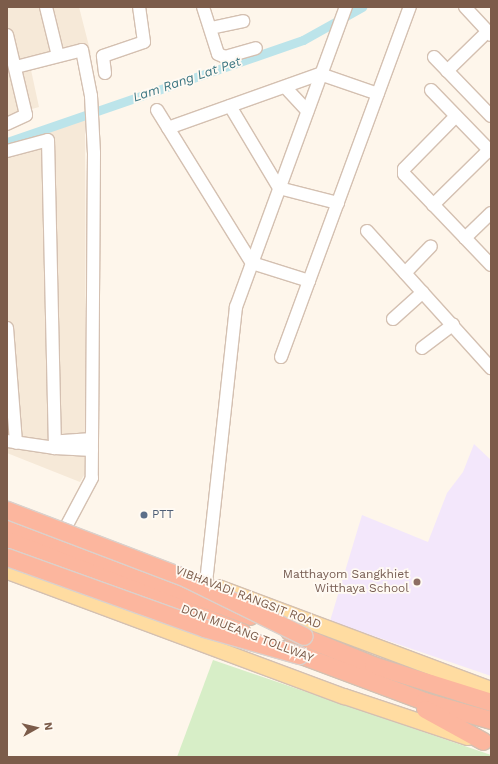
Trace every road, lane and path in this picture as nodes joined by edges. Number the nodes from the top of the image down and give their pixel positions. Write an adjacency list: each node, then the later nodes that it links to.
1 (46, 7): 12 (street)
2 (139, 7): 16 (street)
3 (203, 7): 8 (street)
4 (410, 7): 20 (street)
5 (466, 7): 9 (street)
6 (342, 15): 17 (street)
7 (243, 21): 8 (street)
8 (211, 28): 11 (street)
9 (490, 33): 15 (street)
10 (7, 35): 14 (street)
11 (256, 48)
12 (58, 56): 14 (street); 49 (street)
13 (434, 57): 15 (street)
14 (16, 67): 26 (street)
15 (447, 71): 25 (street)
16 (105, 73)
17 (320, 74): 18 (street); 20 (street); 23 (street)
18 (285, 87): 21 (street); 23 (street)
19 (430, 90): 24 (street)
20 (378, 94): 31 (street)
21 (230, 106): 27 (street); 30 (street)
22 (156, 110): 27 (street)
23 (307, 111): 30 (street)
24 (456, 116): 29 (street); 32 (street)
25 (491, 116)
26 (7, 124)
27 (168, 128): 37 (street)
28 (7, 151): 50 (street)
29 (490, 151): 32 (street)
30 (279, 188): 31 (street); 37 (street)
31 (338, 203): 40 (street)
32 (433, 205): 35 (street)
33 (491, 213): 35 (street)
34 (367, 231): 39 (street)
35 (464, 238): 38 (street)
36 (431, 246): 39 (street)
37 (252, 263): 40 (street); 60 (street)
38 (491, 265)
39 (406, 273): 41 (street)
40 (309, 281): 46 (street)
41 (423, 292): 42 (street); 43 (street)
42 (393, 319)
43 (452, 324): 45 (street); 47 (street)
44 (7, 328): 48 (street)
45 (422, 348)
46 (281, 357)
47 (491, 368)
48 (12, 442): 50 (street)
49 (92, 445): 50 (street); 55 (street)
50 (55, 448)
51 (7, 503): 55 (main road, VIBHAVADI RANGSIT ROAD)
52 (7, 510): 63 (highway, bridge)
53 (7, 521): 61 (highway, VIBHAVADI RANGSIT ROAD)
54 (7, 526): 63 (highway, DON MUEANG TOLLWAY, bridge)
55 (67, 526): 60 (main road, VIBHAVADI RANGSIT ROAD)
56 (7, 540): 64 (highway, DON MUEANG TOLLWAY, bridge)
57 (7, 548): 69 (highway)
58 (7, 557): 64 (highway, bridge)
59 (7, 571): 69 (main road)
60 (206, 583): 62 (main road, VIBHAVADI RANGSIT ROAD)
61 (182, 586): 62 (highway); 66 (highway, VIBHAVADI RANGSIT ROAD)
62 (222, 588): 65 (main road, VIBHAVADI RANGSIT ROAD)
63 (304, 636): 67 (highway, DON MUEANG TOLLWAY)
64 (299, 654): 68 (highway, DON MUEANG TOLLWAY)
65 (491, 689)
66 (491, 694)
67 (491, 702)
68 (491, 720)
69 (488, 736)

